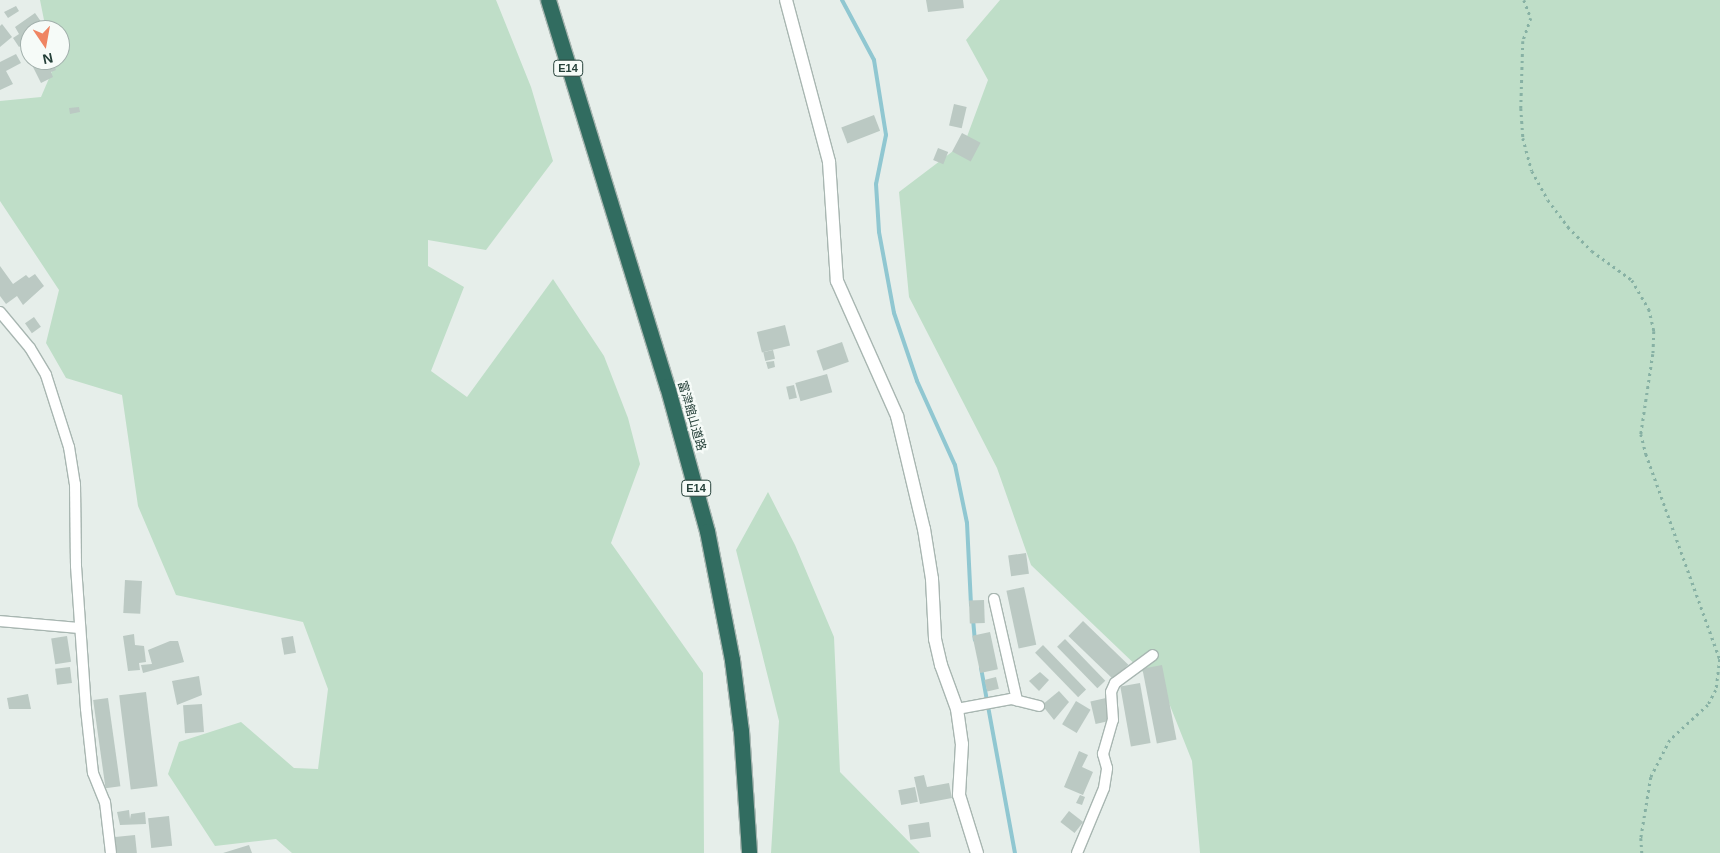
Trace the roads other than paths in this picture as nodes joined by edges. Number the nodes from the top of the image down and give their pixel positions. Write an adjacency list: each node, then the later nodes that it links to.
1 (548, 0): 12 (highway, 富津館山道路 / E14)
2 (786, 0): 10 (street)
3 (0, 312): 6 (street)
4 (994, 599): 8 (street)
5 (0, 621): 6 (street)
6 (80, 628): 11 (street)
7 (1153, 656): 14 (street)
8 (1017, 700): 9 (street); 10 (street)
9 (1039, 706)
10 (957, 709): 13 (street)
11 (111, 853)
12 (749, 853)
13 (977, 853)
14 (1077, 853)

